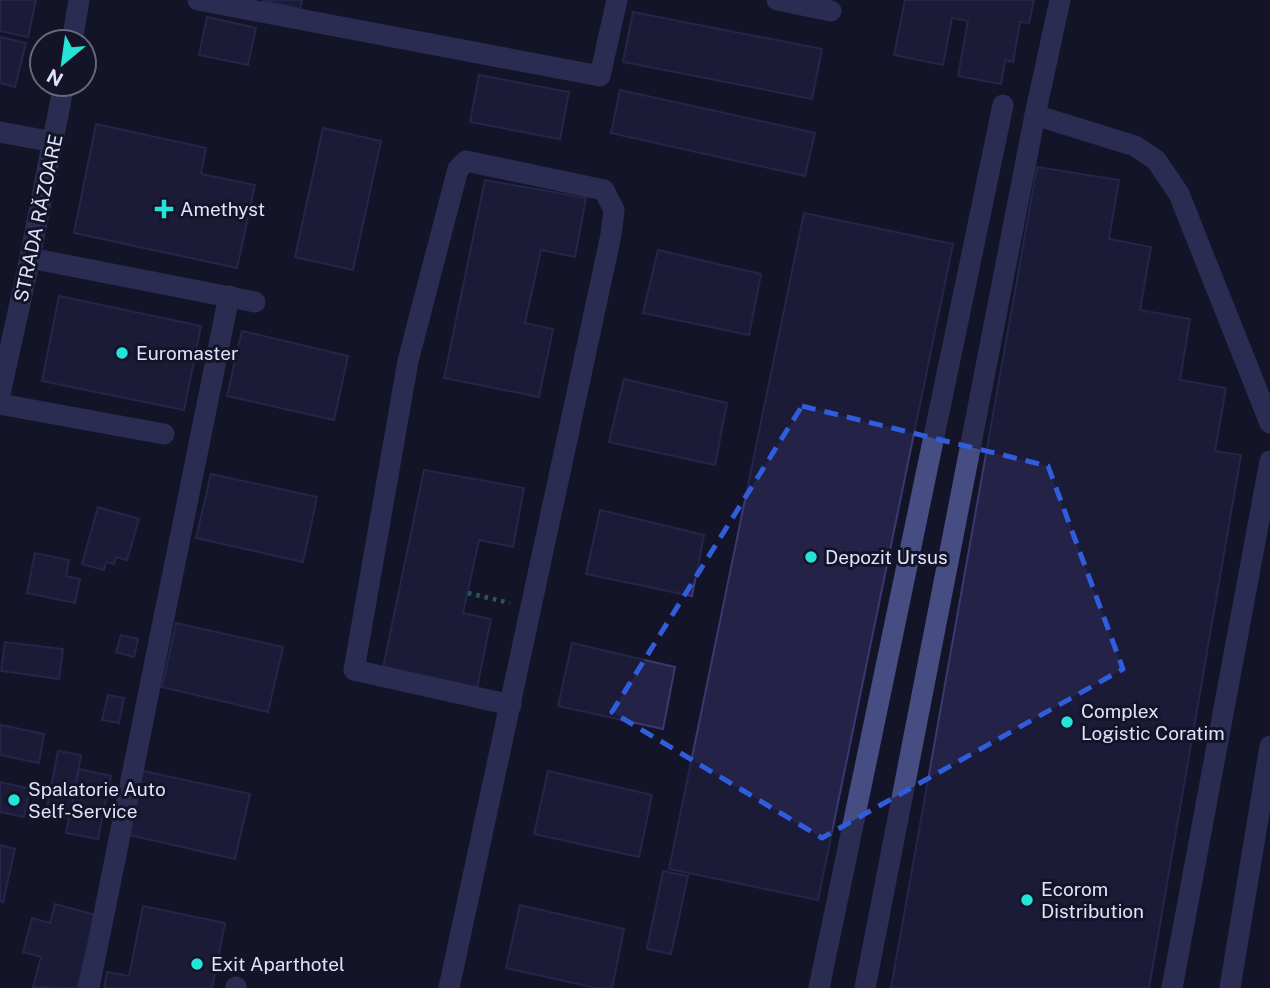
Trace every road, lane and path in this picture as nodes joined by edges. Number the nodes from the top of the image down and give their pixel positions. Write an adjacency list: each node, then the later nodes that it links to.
1 (79, 0): 7 (street)
2 (198, 0): 3 (street)
3 (617, 0)
4 (777, 0): 6 (street)
5 (1060, 0): 10 (street)
6 (831, 11)
7 (74, 28)
8 (62, 98): 12 (street, STRADA RĂZOARE)
9 (1003, 105): 27 (street)
10 (1035, 115): 18 (street); 28 (street)
11 (0, 132): 12 (street)
12 (54, 142): 13 (street, STRADA RĂZOARE)
13 (30, 258): 14 (street); 16 (street, STRADA RĂZOARE)
14 (229, 296): 15 (street); 25 (street)
15 (255, 302)
16 (0, 394)
17 (0, 404): 19 (street)
18 (1270, 423)
19 (164, 434)
20 (1270, 461): 29 (street)
21 (468, 593): 22 (path)
22 (531, 608): 23 (street); 23 (street)
23 (511, 705): 26 (street)
24 (1270, 746): 30 (street)
25 (89, 988)
26 (449, 988)
27 (819, 988)
28 (865, 988)
29 (1172, 988)
30 (1230, 988)

